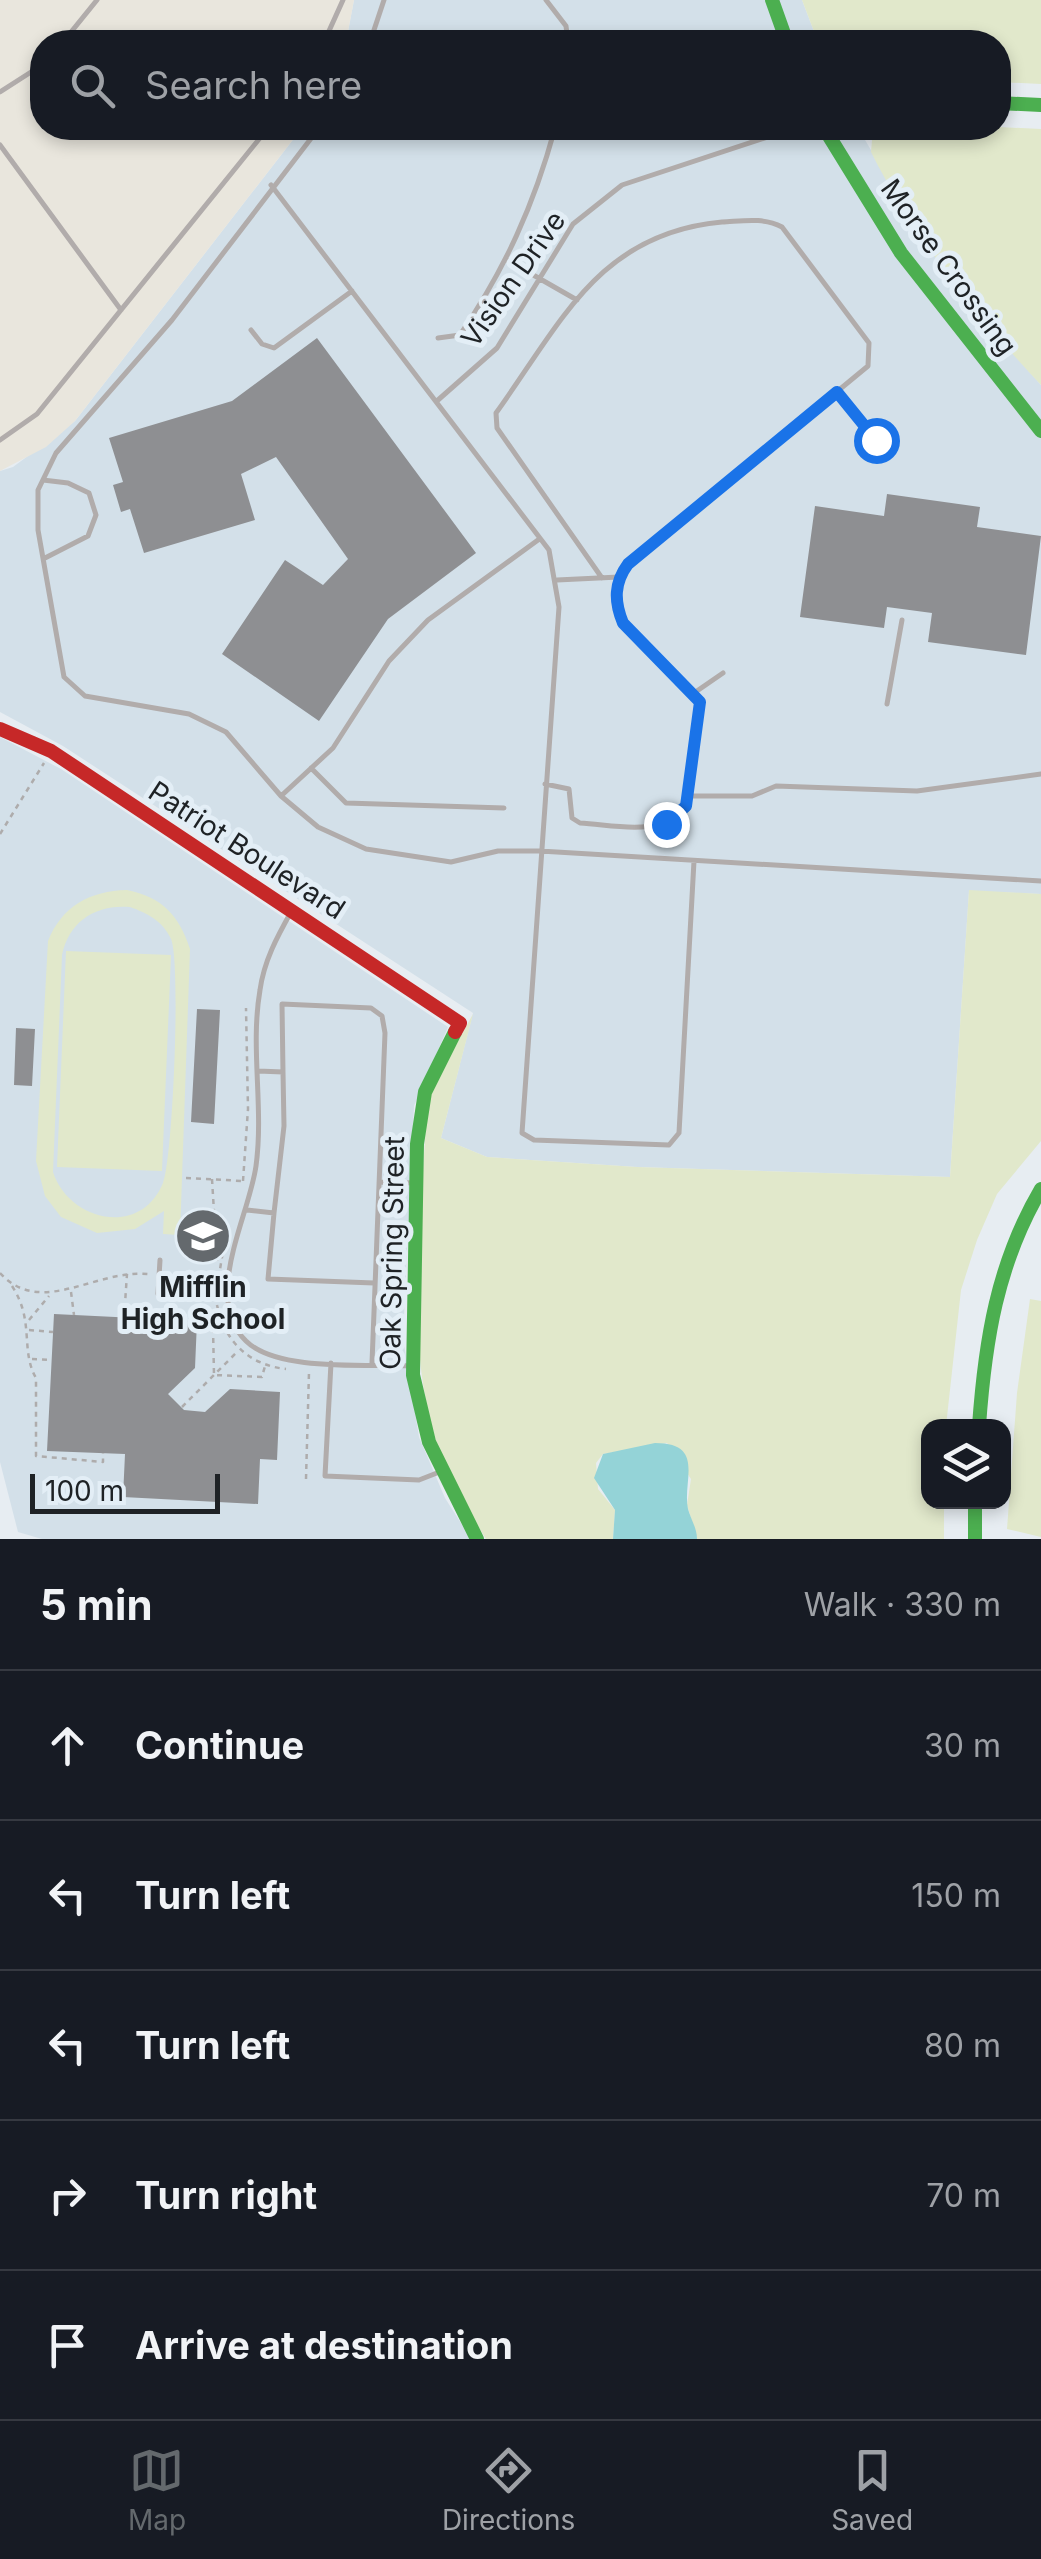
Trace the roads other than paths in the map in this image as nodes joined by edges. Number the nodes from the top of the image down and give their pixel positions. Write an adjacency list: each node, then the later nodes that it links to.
1 (97, 0): 6 (lane)
2 (343, 0): 7 (lane)
3 (384, 0): 8 (lane)
4 (546, 0): 9 (lane)
5 (772, 0): 10 (street)
6 (73, 30)
7 (329, 30)
8 (374, 30)
9 (566, 30)
10 (783, 30)
11 (30, 73): 12 (lane)
12 (0, 92)
13 (1011, 103): 14 (street)
14 (1041, 105)
15 (258, 140): 26 (lane)
16 (309, 140): 21 (lane)
17 (551, 140): 22 (lane)
18 (759, 140): 23 (lane, Vision Drive)
19 (832, 140): 31 (street, Morse Crossing)
20 (0, 145): 26 (lane)
21 (271, 186): 24 (lane); 34 (lane)
22 (508, 260): 23 (lane); 28 (lane)
23 (538, 277): 25 (lane); 30 (lane, Vision Drive)
24 (352, 291): 27 (lane); 30 (lane)
25 (577, 300): 29 (lane); 38 (lane)
26 (121, 310): 32 (lane)
27 (251, 330)
28 (438, 338)
29 (837, 392): 33 (lane); 37 (lane)
30 (438, 400): 35 (lane)
31 (1041, 431)
32 (0, 440)
33 (876, 440)
34 (43, 480): 36 (lane); 36 (lane)
35 (539, 539): 39 (lane); 45 (lane)
36 (45, 558): 48 (lane)
37 (619, 577): 38 (lane); 42 (lane)
38 (602, 578): 39 (lane)
39 (557, 580): 47 (lane)
40 (902, 620): 43 (lane)
41 (724, 673): 42 (lane)
42 (694, 693): 49 (lane)
43 (887, 704)
44 (0, 728): 54 (street, Patriot Boulevard)
45 (310, 768): 48 (lane); 50 (lane)
46 (1041, 774): 49 (lane)
47 (545, 784): 49 (lane); 51 (lane)
48 (281, 796): 51 (lane)
49 (688, 796)
50 (504, 808)
51 (540, 851): 52 (lane); 52 (lane)
52 (694, 860): 53 (lane)
53 (1041, 881)
54 (292, 909): 55 (street, Patriot Boulevard); 56 (lane)
55 (460, 1023): 59 (street, Oak Spring Street)
56 (258, 1071): 57 (lane); 61 (lane)
57 (283, 1072): 58 (lane); 62 (lane)
58 (379, 1182): 59 (lane); 64 (lane)
59 (414, 1183): 68 (street, Oak Spring Street)
60 (1041, 1189): 69 (street)
61 (247, 1210): 62 (lane); 65 (lane)
62 (274, 1213): 64 (lane)
63 (160, 1260): 65 (lane)
64 (375, 1283): 67 (lane)
65 (228, 1296): 66 (lane)
66 (332, 1363): 67 (lane); 70 (lane)
67 (372, 1364): 68 (lane)
68 (413, 1366): 70 (street, Oak Spring Street)
69 (981, 1419)
70 (442, 1471): 72 (street, Oak Spring Street)
71 (974, 1509): 73 (street)
72 (477, 1539)
73 (975, 1539)

